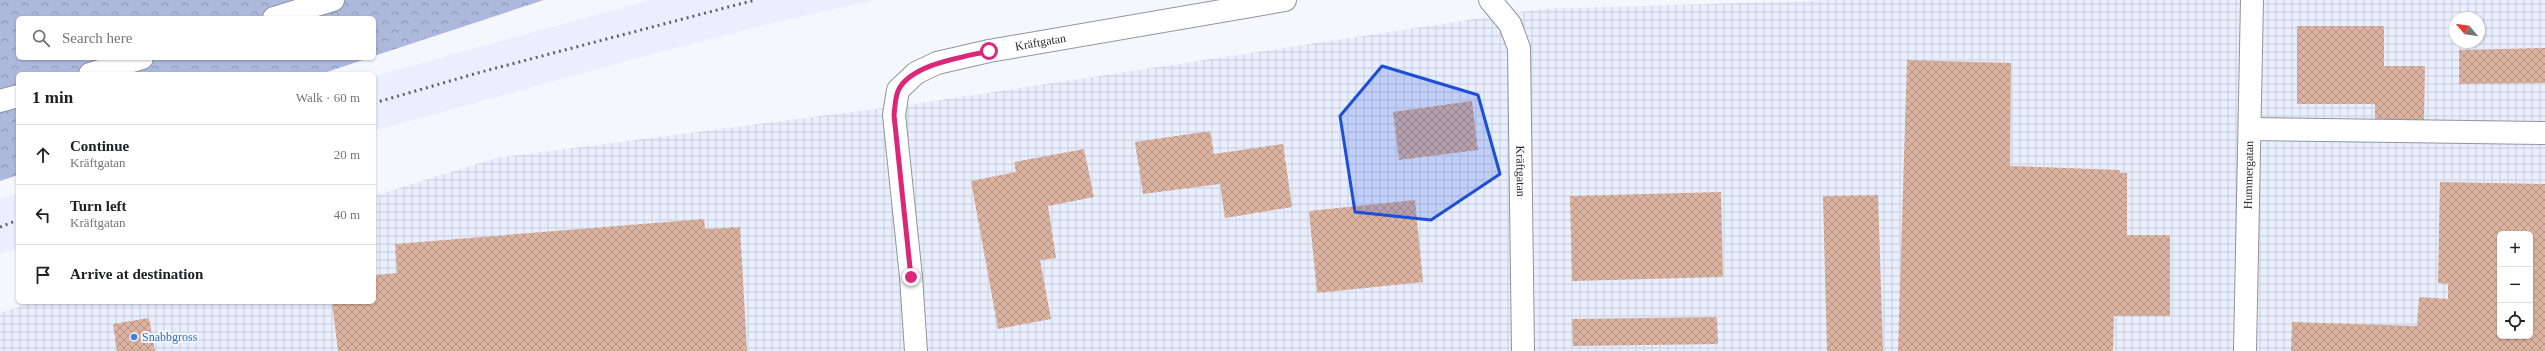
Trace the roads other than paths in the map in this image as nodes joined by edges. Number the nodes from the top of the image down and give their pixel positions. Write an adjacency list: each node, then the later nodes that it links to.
1 (333, 0): 5 (street)
2 (1285, 0): 12 (street, Kräftgatan)
3 (1490, 0): 13 (street, Kräftgatan)
4 (2252, 0): 10 (street, Hummergatan)
5 (281, 16)
6 (136, 60): 7 (street)
7 (96, 72)
8 (16, 97): 9 (street)
9 (0, 101)
10 (2250, 129): 11 (street); 14 (street, Hummergatan)
11 (2545, 133)
12 (916, 351)
13 (1523, 351)
14 (2245, 351)

